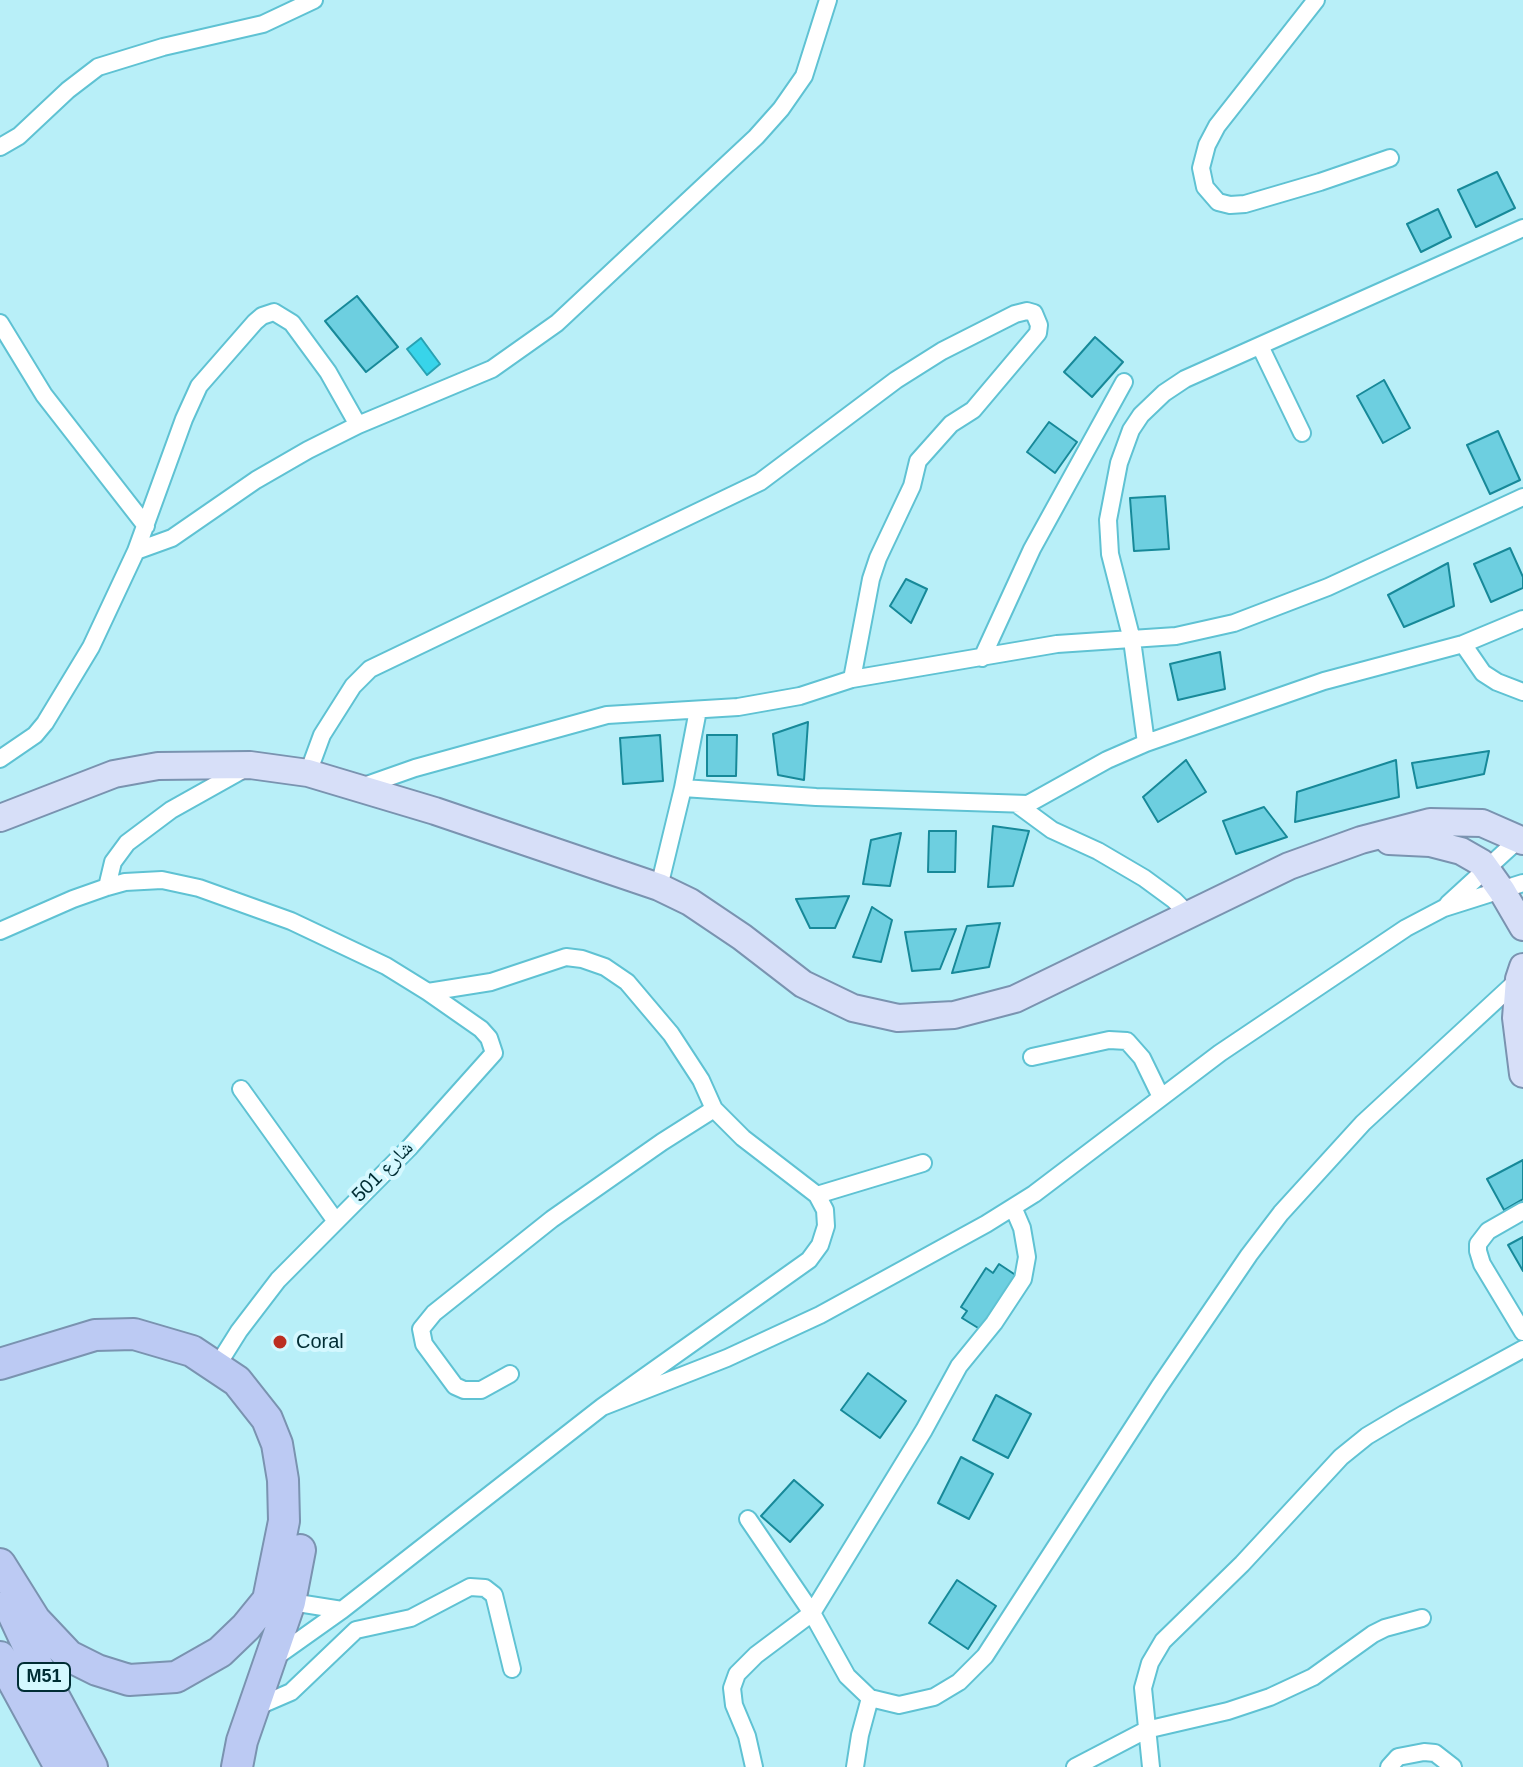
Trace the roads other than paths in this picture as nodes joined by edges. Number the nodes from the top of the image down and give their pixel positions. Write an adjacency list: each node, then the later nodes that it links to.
1 (314, 0): 4 (street)
2 (828, 0): 10 (street)
3 (1316, 0): 5 (street)
4 (0, 147)
5 (1390, 158)
6 (1523, 228): 8 (street)
7 (0, 323): 13 (street)
8 (1260, 346): 11 (street); 16 (street)
9 (1124, 382): 18 (street)
10 (358, 425): 13 (street); 14 (street)
11 (1302, 433)
12 (1523, 497): 16 (street)
13 (146, 526): 14 (street)
14 (136, 551): 23 (street)
15 (1523, 619): 17 (street)
16 (1132, 640): 18 (street); 22 (street)
17 (1463, 644): 20 (street); 22 (street)
18 (982, 658): 19 (street)
19 (852, 679): 21 (street); 25 (street)
20 (1523, 692)
21 (698, 710): 26 (street); 27 (street)
22 (1146, 743): 28 (street)
23 (0, 759)
24 (250, 765): 25 (main road); 29 (main road); 33 (street)
25 (308, 773): 26 (main road)
26 (359, 787): 34 (main road)
27 (683, 788): 28 (street); 34 (street)
28 (1018, 805): 36 (street)
29 (0, 818)
30 (1361, 840): 31 (main road); 32 (main road); 36 (main road)
31 (1521, 840): 32 (street)
32 (1504, 882): 35 (street); 35 (street); 37 (main road)
33 (107, 887): 38 (street); 40 (street)
34 (659, 887): 36 (main road)
35 (1444, 908): 44 (street)
36 (1189, 915)
37 (1523, 927)
38 (0, 931)
39 (1521, 973): 42 (main road); 68 (street)
40 (428, 992): 45 (street); 50 (street, شارع 501)
41 (1032, 1057): 44 (street)
42 (1523, 1074)
43 (241, 1089): 50 (street)
44 (1161, 1097): 48 (street)
45 (714, 1109): 47 (street); 56 (street)
46 (923, 1163): 47 (street)
47 (817, 1195): 57 (street)
48 (1013, 1207): 57 (street); 63 (street)
49 (1523, 1211): 51 (street)
50 (335, 1220): 54 (street, شارع 501)
51 (1523, 1332)
52 (0, 1349): 54 (highway)
53 (1523, 1349): 70 (street)
54 (222, 1358): 55 (highway); 61 (highway)
55 (0, 1364)
56 (510, 1374)
57 (602, 1407): 62 (street)
58 (748, 1519): 63 (street)
59 (0, 1564): 61 (highway)
60 (0, 1585): 72 (highway, M51)
61 (279, 1601): 62 (street); 66 (highway)
62 (342, 1610): 66 (street)
63 (812, 1613): 68 (street); 74 (street)
64 (1422, 1618): 70 (street)
65 (2, 1662): 71 (highway, M51)
66 (269, 1662): 69 (highway)
67 (512, 1669): 69 (street)
68 (870, 1698): 75 (street)
69 (253, 1709): 73 (highway)
70 (1146, 1730): 76 (street); 77 (street)
71 (60, 1767)
72 (92, 1767)
73 (237, 1767)
74 (754, 1767)
75 (855, 1767)
76 (1075, 1767)
77 (1151, 1767)
78 (1389, 1767): 79 (street)
79 (1453, 1767)

